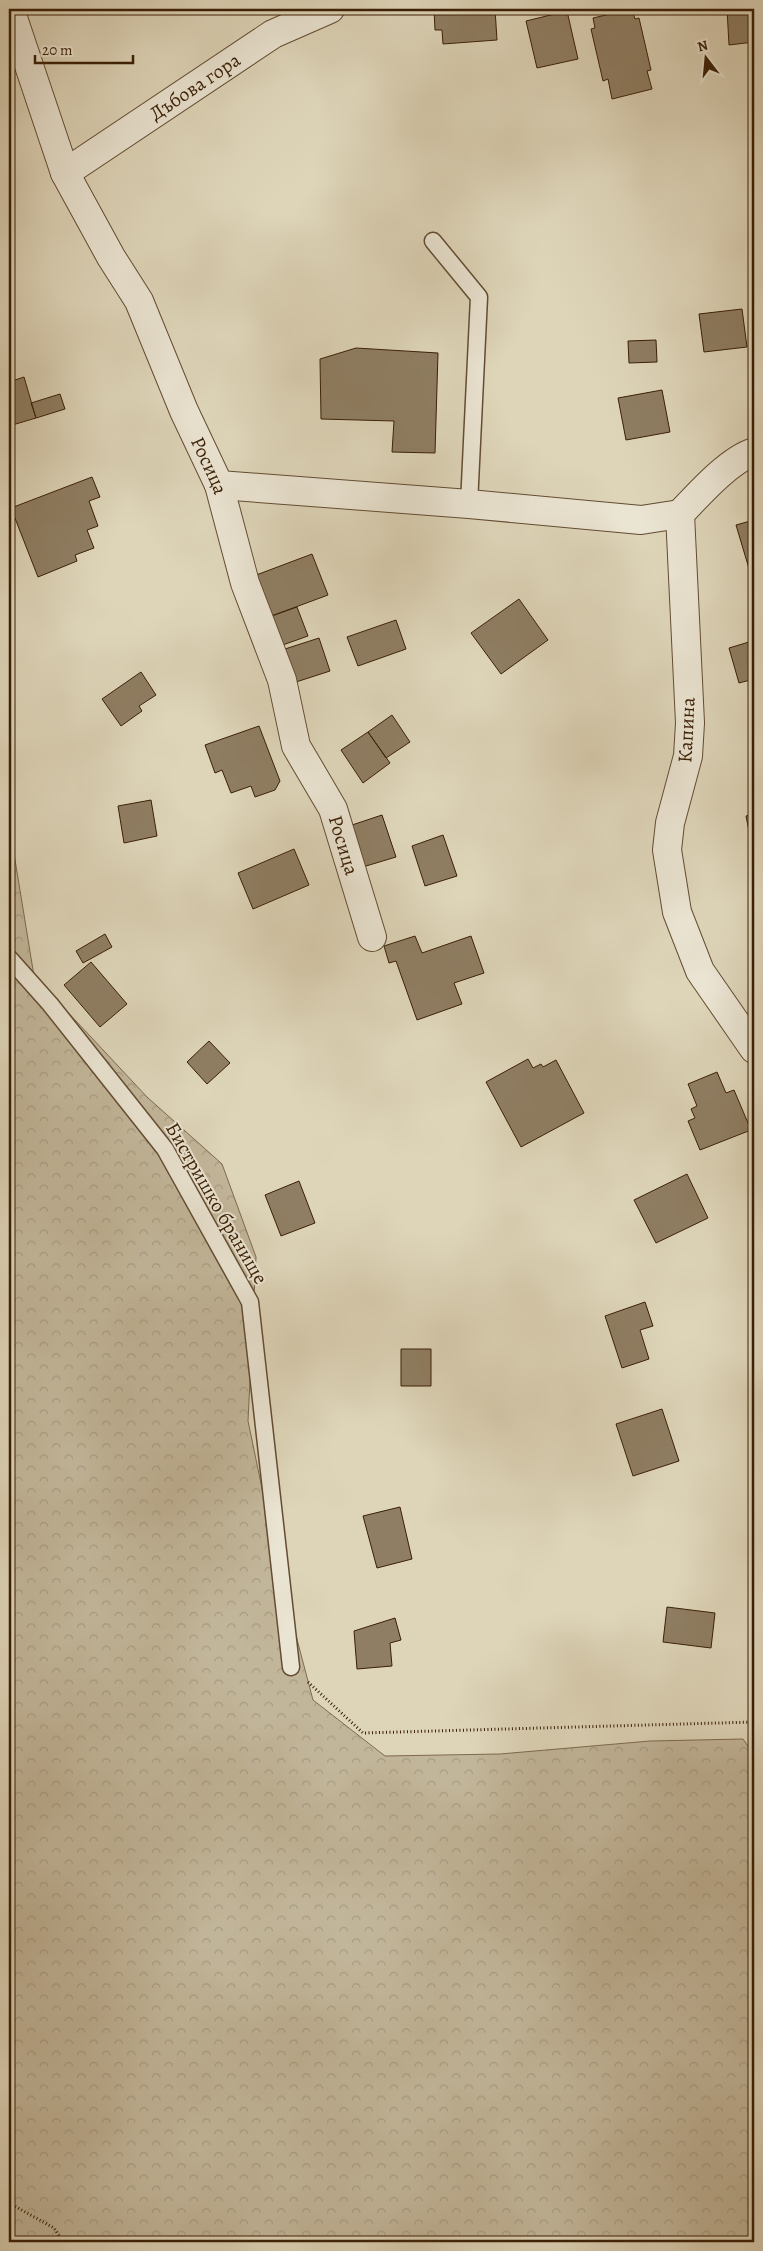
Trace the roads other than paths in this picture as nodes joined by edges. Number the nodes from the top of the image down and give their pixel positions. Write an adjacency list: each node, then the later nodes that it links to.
1 (10, 9): 3 (street, Росица)
2 (330, 9): 3 (street, Дъбова гора)
3 (64, 174): 6 (street, Росица)
4 (434, 241): 7 (lane)
5 (754, 452): 8 (street)
6 (219, 485): 7 (street); 9 (street, Росица)
7 (469, 504): 8 (street)
8 (680, 514): 11 (street, Капина)
9 (372, 937)
10 (9, 958): 12 (lane, Бистришко бранище)
11 (754, 1049)
12 (291, 1667)

